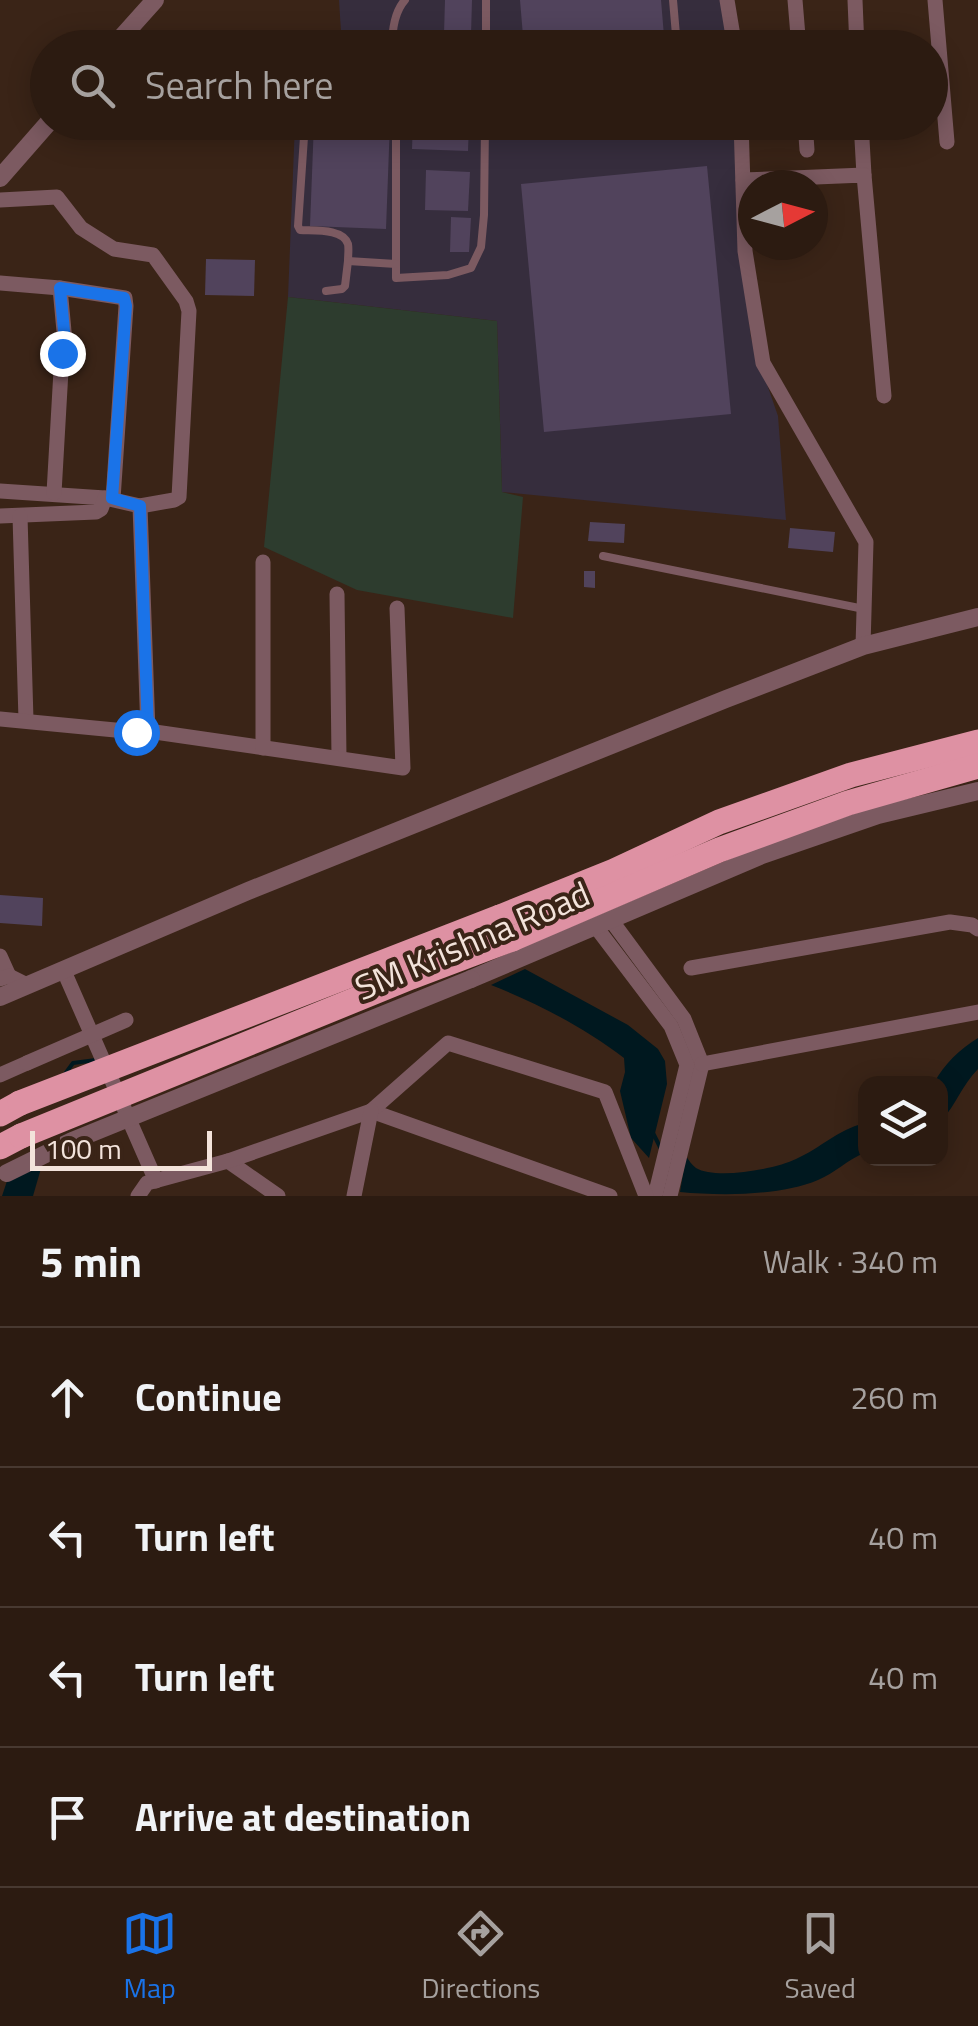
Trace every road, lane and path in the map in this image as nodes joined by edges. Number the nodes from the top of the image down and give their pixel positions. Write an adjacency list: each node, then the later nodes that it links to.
1 (156, 0): 9 (street)
2 (405, 0): 11 (lane)
3 (486, 0): 12 (lane)
4 (673, 0): 13 (lane)
5 (727, 0): 14 (street)
6 (796, 0): 15 (street)
7 (855, 0): 16 (street)
8 (935, 0): 17 (street)
9 (141, 7): 10 (street)
10 (125, 30)
11 (393, 30)
12 (486, 30)
13 (676, 30)
14 (732, 30)
15 (798, 30)
16 (856, 30)
17 (937, 30)
18 (33, 140): 29 (street)
19 (303, 140): 32 (lane)
20 (396, 140): 33 (lane)
21 (485, 140): 33 (lane)
22 (742, 140): 26 (street)
23 (806, 140): 25 (street)
24 (862, 140): 27 (street)
25 (807, 150)
26 (743, 170)
27 (864, 175): 28 (street); 37 (street)
28 (828, 176)
29 (0, 178)
30 (0, 200): 41 (street)
31 (746, 260): 48 (street)
32 (348, 261): 33 (lane); 36 (lane)
33 (396, 264)
34 (0, 284): 35 (street)
35 (60, 288): 39 (street); 40 (street)
36 (326, 291)
37 (884, 396)
38 (0, 491): 39 (street)
39 (54, 494): 40 (street)
40 (109, 498): 41 (street); 43 (street)
41 (140, 506): 53 (street)
42 (0, 516): 43 (street)
43 (20, 516): 52 (street)
44 (603, 556): 48 (lane)
45 (264, 562): 55 (street)
46 (337, 594): 56 (street)
47 (397, 608): 56 (street)
48 (864, 609): 50 (street)
49 (978, 617): 50 (street)
50 (863, 646): 64 (street)
51 (0, 719): 52 (street)
52 (26, 720): 53 (street)
53 (148, 731): 55 (street)
54 (978, 742): 60 (highway, SM Krishna Road)
55 (263, 748): 56 (street)
56 (338, 758)
57 (978, 766): 60 (highway, SM Krishna Road)
58 (978, 791): 59 (street, SM Krishna Road)
59 (603, 923): 70 (street); 76 (street, SM Krishna Road, bridge); 83 (street)
60 (506, 928): 72 (highway, SM Krishna Road, bridge); 74 (highway, SM Krishna Road, bridge)
61 (978, 929): 63 (street)
62 (0, 956): 65 (street)
63 (691, 968)
64 (63, 969): 66 (street); 77 (street)
65 (4, 977): 66 (street)
66 (26, 985): 67 (street)
67 (0, 997)
68 (978, 1012): 70 (street)
69 (126, 1020): 71 (street, bridge)
70 (702, 1064): 84 (street)
71 (0, 1075)
72 (10, 1108)
73 (371, 1111): 75 (street); 80 (street); 81 (street); 82 (street)
74 (10, 1142)
75 (228, 1161): 77 (street); 79 (street)
76 (4, 1174)
77 (147, 1187): 78 (street)
78 (166, 1196)
79 (278, 1196)
80 (354, 1196)
81 (610, 1196)
82 (646, 1196)
83 (656, 1196)
84 (670, 1196)

